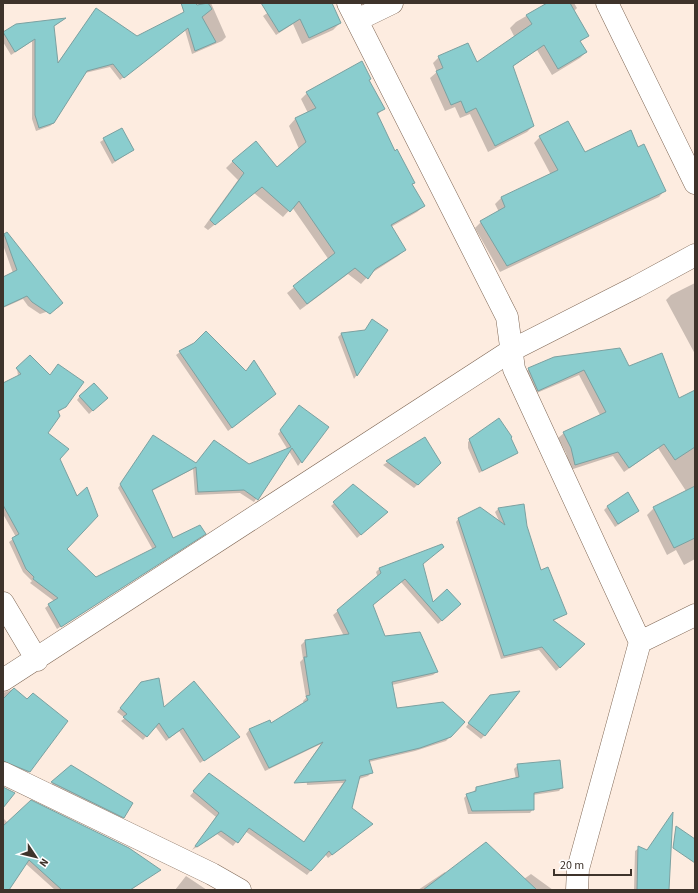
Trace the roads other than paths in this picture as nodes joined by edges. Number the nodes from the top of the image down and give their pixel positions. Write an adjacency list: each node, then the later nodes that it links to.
1 (392, 3): 3 (street)
2 (607, 3): 4 (street)
3 (353, 12): 6 (street)
4 (695, 183)
5 (695, 255): 6 (street)
6 (512, 350): 9 (street); 10 (street)
7 (3, 603): 10 (street)
8 (695, 615): 9 (street)
9 (640, 642): 14 (street)
10 (37, 660): 11 (street)
11 (3, 680)
12 (3, 773): 13 (street)
13 (240, 890)
14 (577, 890)

